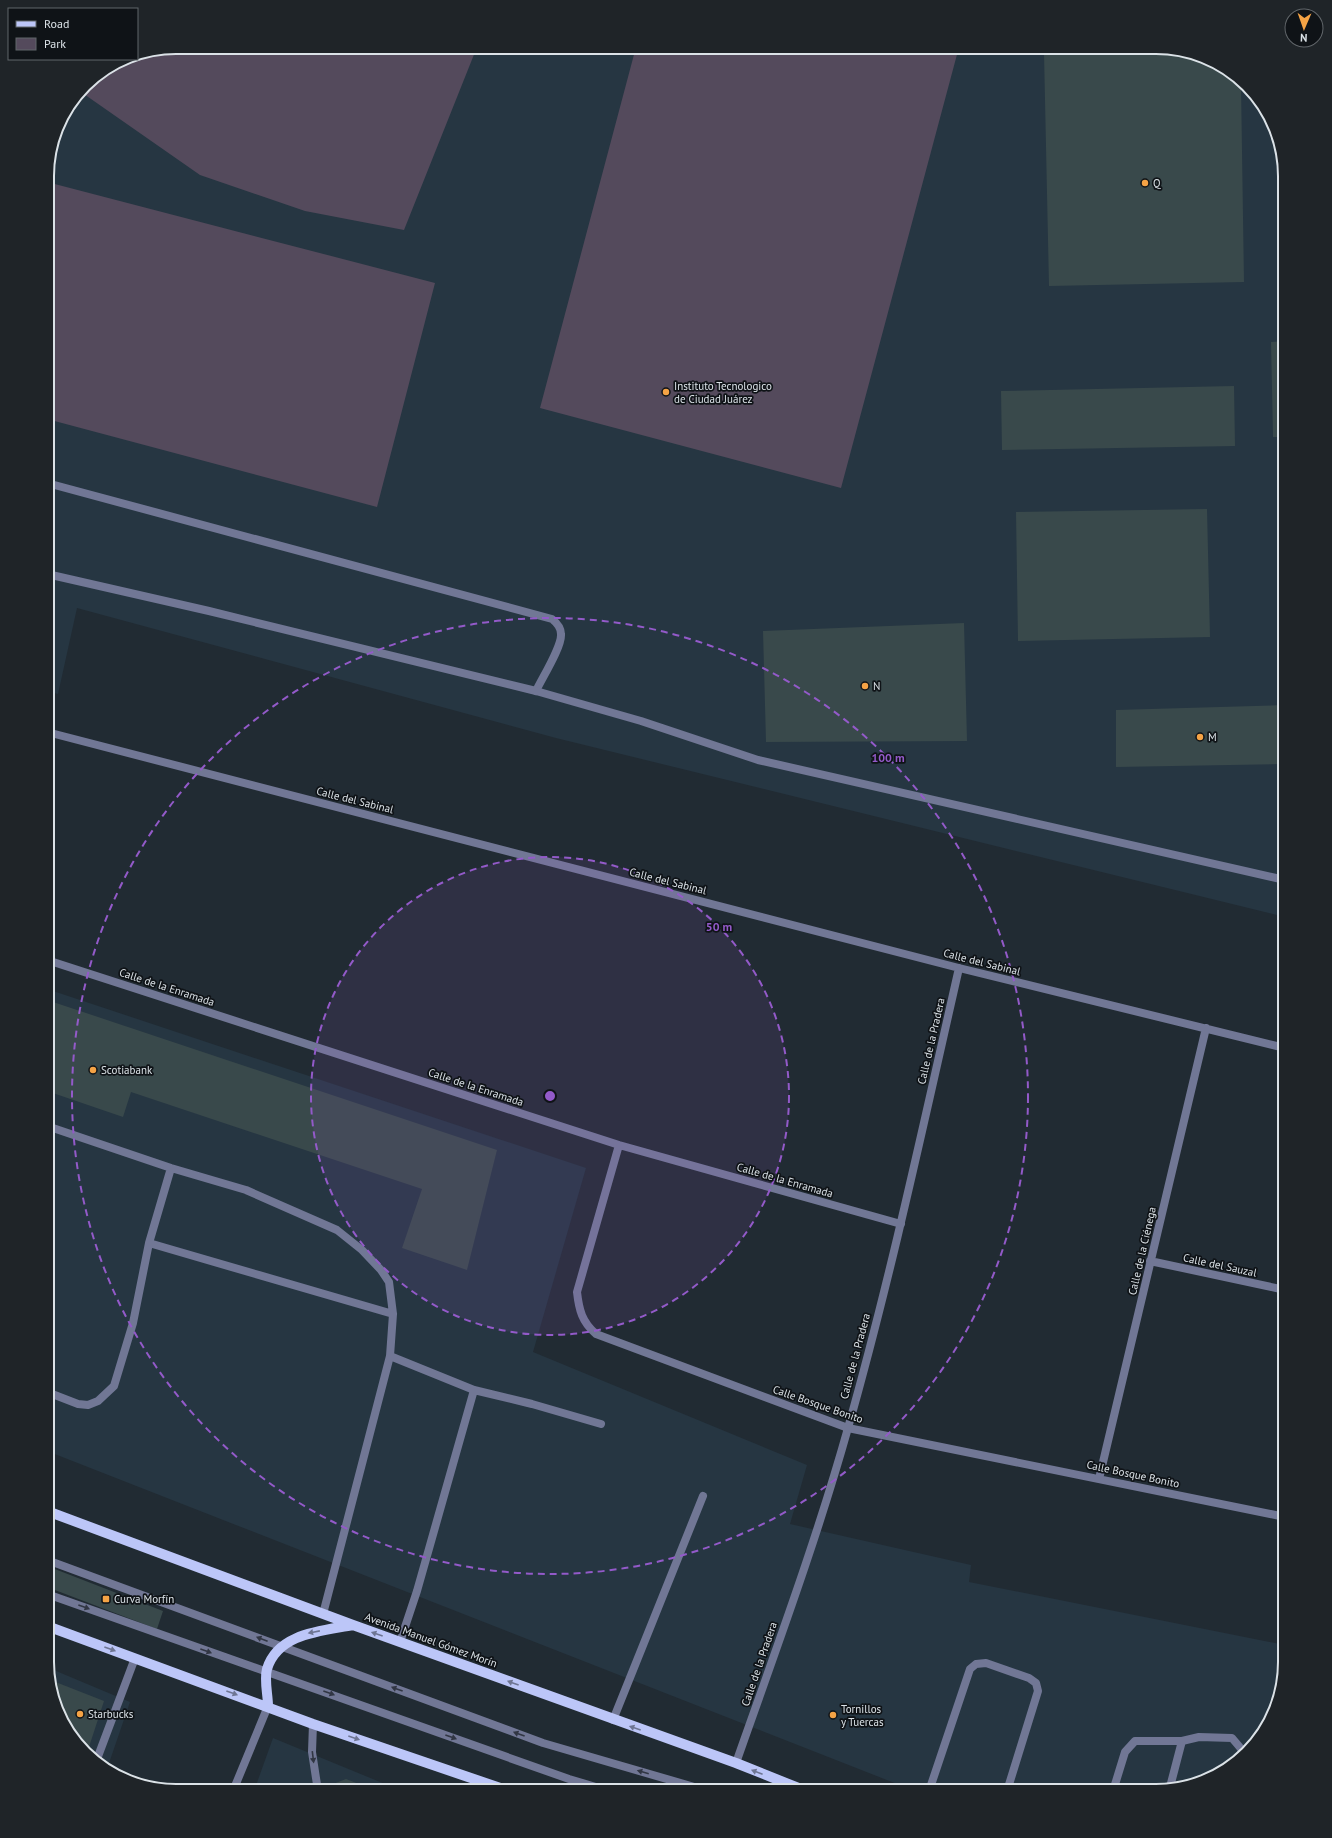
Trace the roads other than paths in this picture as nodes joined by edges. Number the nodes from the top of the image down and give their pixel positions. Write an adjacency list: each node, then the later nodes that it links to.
1 (54, 485): 3 (street)
2 (54, 576): 3 (street)
3 (536, 691): 5 (street)
4 (54, 734): 7 (street, Calle del Sabinal)
5 (1278, 878)
6 (54, 962): 11 (street, Calle de la Enramada)
7 (959, 968): 8 (street, Calle del Sabinal); 13 (street, Calle de la Pradera)
8 (1206, 1028): 9 (street, Calle del Sabinal); 15 (street, Calle de la Ciénega)
9 (1278, 1046)
10 (54, 1128): 12 (street)
11 (619, 1145): 13 (street, Calle de la Enramada); 22 (street, Calle Bosque Bonito)
12 (172, 1168): 14 (street); 17 (street)
13 (901, 1224): 22 (street, Calle de la Pradera)
14 (149, 1243): 17 (street); 20 (street)
15 (1150, 1261): 16 (street, Calle del Sauzal); 23 (street, Calle de la Ciénega)
16 (1278, 1288)
17 (393, 1314): 18 (street)
18 (390, 1356): 19 (street); 29 (street)
19 (474, 1390): 21 (street); 32 (street)
20 (54, 1395)
21 (601, 1424)
22 (848, 1428): 23 (street, Calle Bosque Bonito); 42 (street, Calle de la Pradera)
23 (1099, 1479): 26 (street, Calle Bosque Bonito)
24 (703, 1496): 37 (street)
25 (54, 1514): 29 (main road, Avenida Manuel Gómez Morín)
26 (1278, 1516)
27 (54, 1563): 33 (street, one-way to 27)
28 (54, 1596): 35 (street, one-way to 35)
29 (323, 1614): 30 (main road, Avenida Manuel Gómez Morín)
30 (353, 1625): 32 (main road, Avenida Manuel Gómez Morín, one-way to 30); 33 (main road, one-way to 33)
31 (54, 1629): 34 (main road, one-way to 34)
32 (400, 1642): 37 (main road, Avenida Manuel Gómez Morín, one-way to 32)
33 (282, 1646): 35 (main road); 48 (street, one-way to 33)
34 (135, 1658): 36 (main road, one-way to 36); 41 (street)
35 (267, 1671): 36 (main road); 47 (street, one-way to 47)
36 (268, 1706): 38 (main road); 44 (street)
37 (613, 1720): 42 (main road, Avenida Manuel Gómez Morín, one-way to 37)
38 (313, 1724): 45 (street, one-way to 45); 46 (main road, one-way to 46)
39 (1182, 1741): 40 (street); 43 (street); 52 (street)
40 (1241, 1749)
41 (98, 1756)
42 (736, 1764): 49 (main road, Avenida Manuel Gómez Morín, one-way to 42)
43 (1171, 1783)
44 (236, 1784)
45 (317, 1784)
46 (489, 1784)
47 (586, 1784)
48 (683, 1784)
49 (788, 1784)
50 (931, 1784): 51 (street)
51 (1009, 1784)
52 (1115, 1784)

